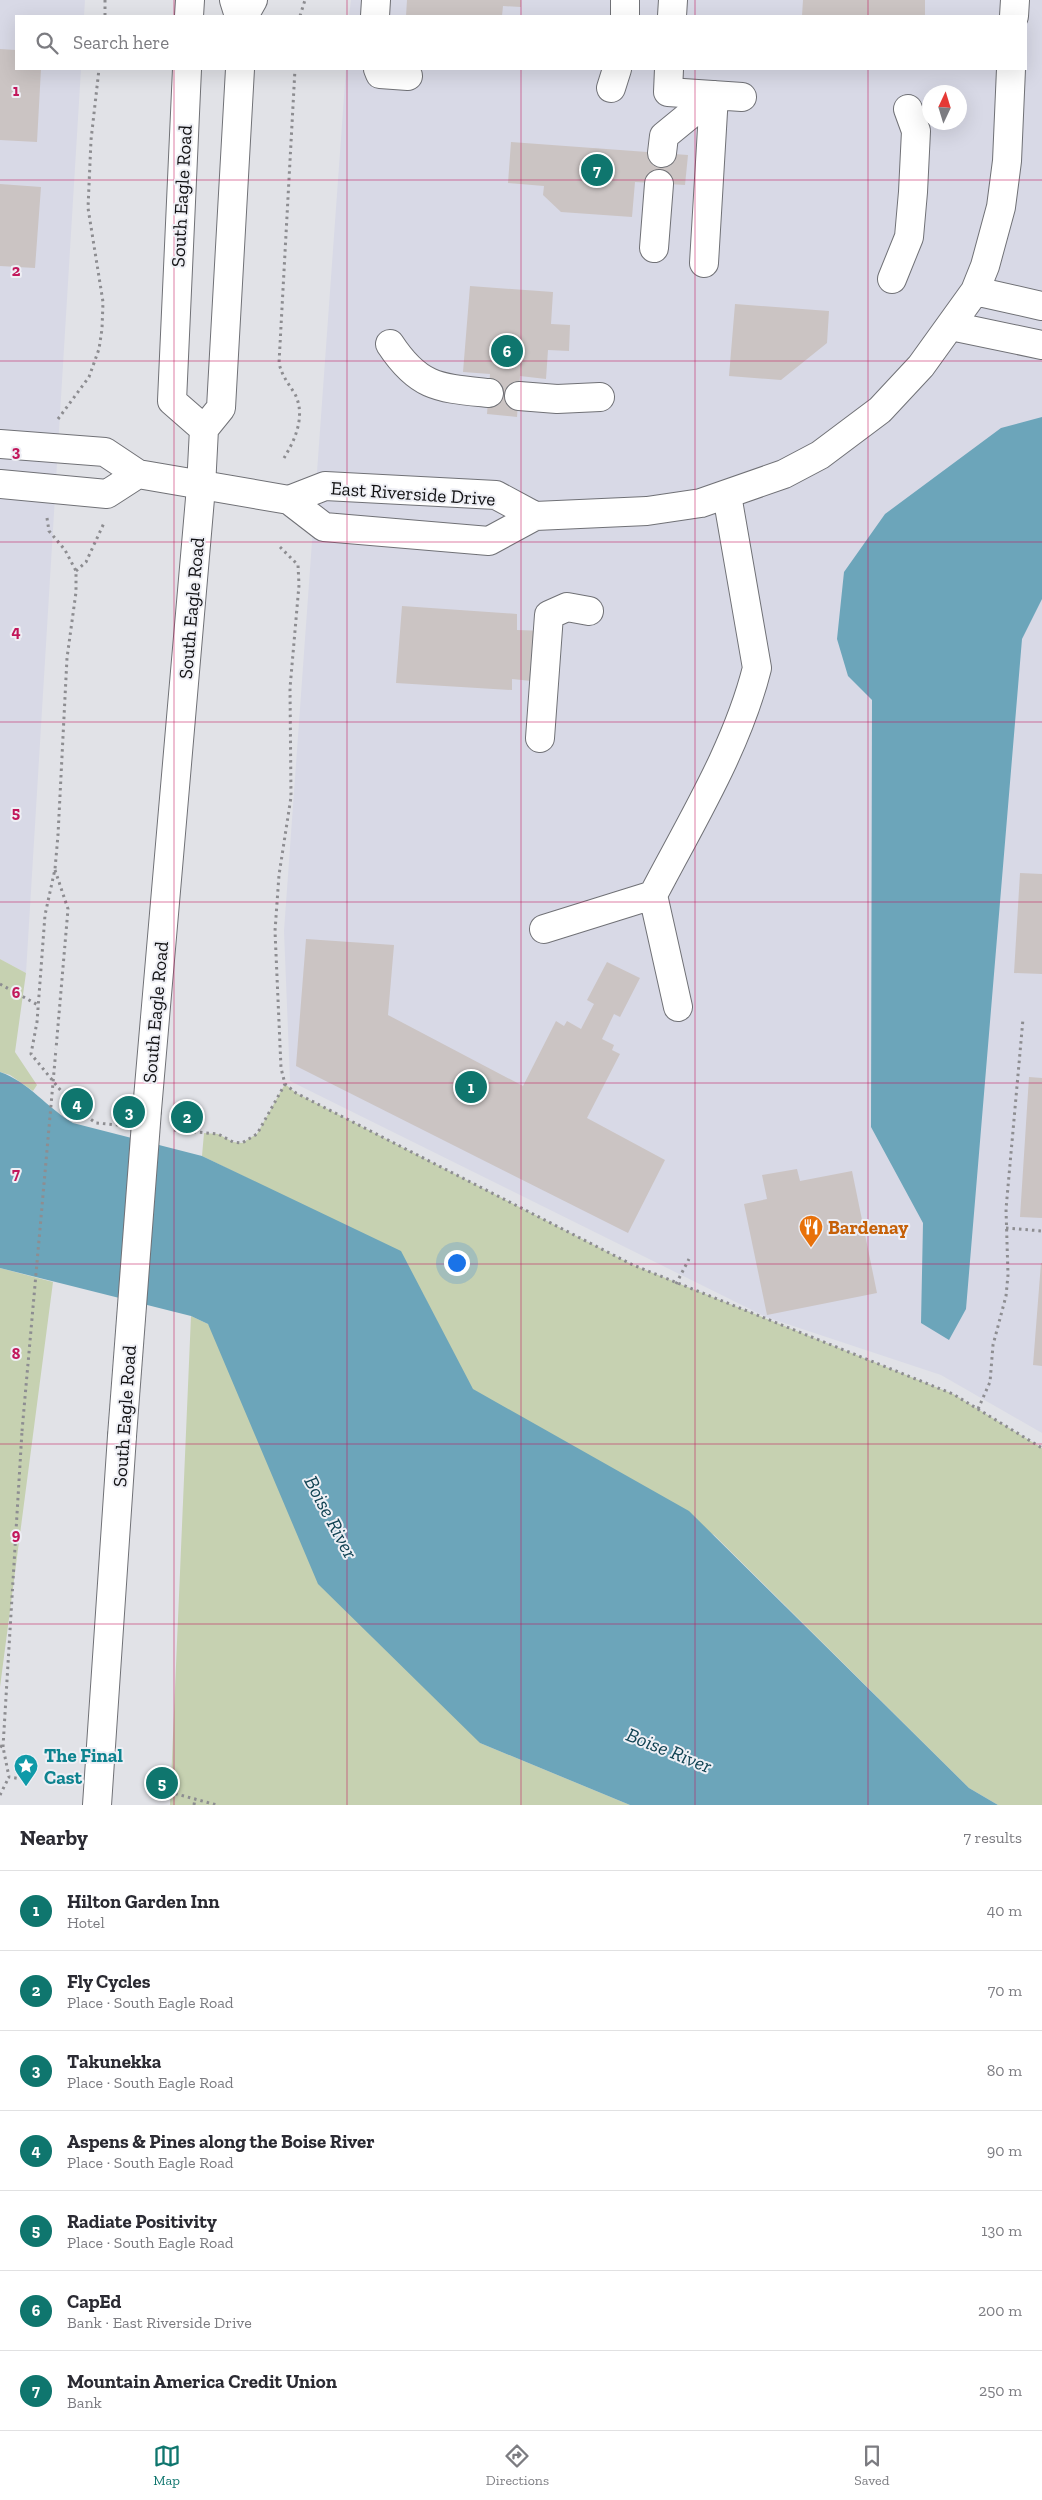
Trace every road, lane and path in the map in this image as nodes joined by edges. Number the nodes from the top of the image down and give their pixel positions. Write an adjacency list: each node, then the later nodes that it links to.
1 (105, 0): 11 (path)
2 (190, 0): 12 (main road)
3 (234, 0): 13 (main road)
4 (246, 0): 14 (main road)
5 (254, 0): 15 (main road)
6 (305, 0): 16 (path)
7 (376, 0): 17 (main road)
8 (625, 0): 18 (main road)
9 (673, 0): 19 (main road)
10 (1015, 0): 20 (main road)
11 (105, 15)
12 (190, 15)
13 (238, 15)
14 (244, 15)
15 (245, 15)
16 (300, 15)
17 (375, 15)
18 (625, 15)
19 (672, 15)
20 (1014, 15)
21 (99, 70): 45 (path)
22 (187, 70): 46 (main road, South Eagle Road)
23 (240, 70): 46 (main road)
24 (295, 70): 48 (path)
25 (378, 70): 28 (main road)
26 (669, 70): 29 (main road)
27 (1011, 70): 37 (main road, East Riverside Drive)
28 (408, 76)
29 (714, 95): 30 (main road); 32 (main road); 35 (main road)
30 (742, 97)
31 (908, 109): 36 (main road)
32 (662, 154)
33 (659, 184): 34 (main road)
34 (654, 248)
35 (704, 263)
36 (892, 279)
37 (975, 290): 38 (main road); 39 (main road, East Riverside Drive)
38 (1042, 306)
39 (951, 326): 41 (main road); 52 (main road, East Riverside Drive)
40 (390, 344): 42 (main road)
41 (1042, 344)
42 (489, 393)
43 (519, 396): 44 (main road)
44 (600, 397)
45 (56, 424)
46 (204, 428): 51 (main road, South Eagle Road)
47 (0, 444): 49 (main road)
48 (284, 458)
49 (138, 474): 50 (main road); 51 (main road, East Riverside Drive)
50 (0, 484)
51 (201, 487): 53 (main road, East Riverside Drive); 69 (main road, South Eagle Road)
52 (727, 495): 56 (main road, East Riverside Drive); 62 (main road)
53 (289, 500): 56 (main road, East Riverside Drive); 56 (main road, East Riverside Drive)
54 (47, 515): 58 (path)
55 (106, 516): 58 (path)
56 (535, 516)
57 (280, 548): 68 (path)
58 (76, 571): 61 (path)
59 (590, 611): 60 (main road)
60 (540, 738)
61 (54, 869): 65 (path); 76 (path, bridge)
62 (653, 895): 63 (main road); 66 (main road)
63 (544, 929)
64 (0, 984): 65 (path)
65 (38, 1005): 69 (path)
66 (678, 1007)
67 (1022, 1019): 70 (path)
68 (285, 1084): 69 (path); 73 (path)
69 (145, 1122): 82 (main road, South Eagle Road, bridge)
70 (1006, 1228): 71 (path); 74 (path)
71 (1042, 1231)
72 (689, 1259): 73 (path)
73 (676, 1284): 74 (path)
74 (978, 1409): 75 (path)
75 (1042, 1448)
76 (1, 1747): 77 (path)
77 (10, 1777): 78 (path); 80 (path)
78 (22, 1779)
79 (169, 1792): 81 (path)
80 (0, 1794)
81 (195, 1799): 83 (path); 84 (path)
82 (97, 1805)
83 (194, 1805)
84 (217, 1805)

